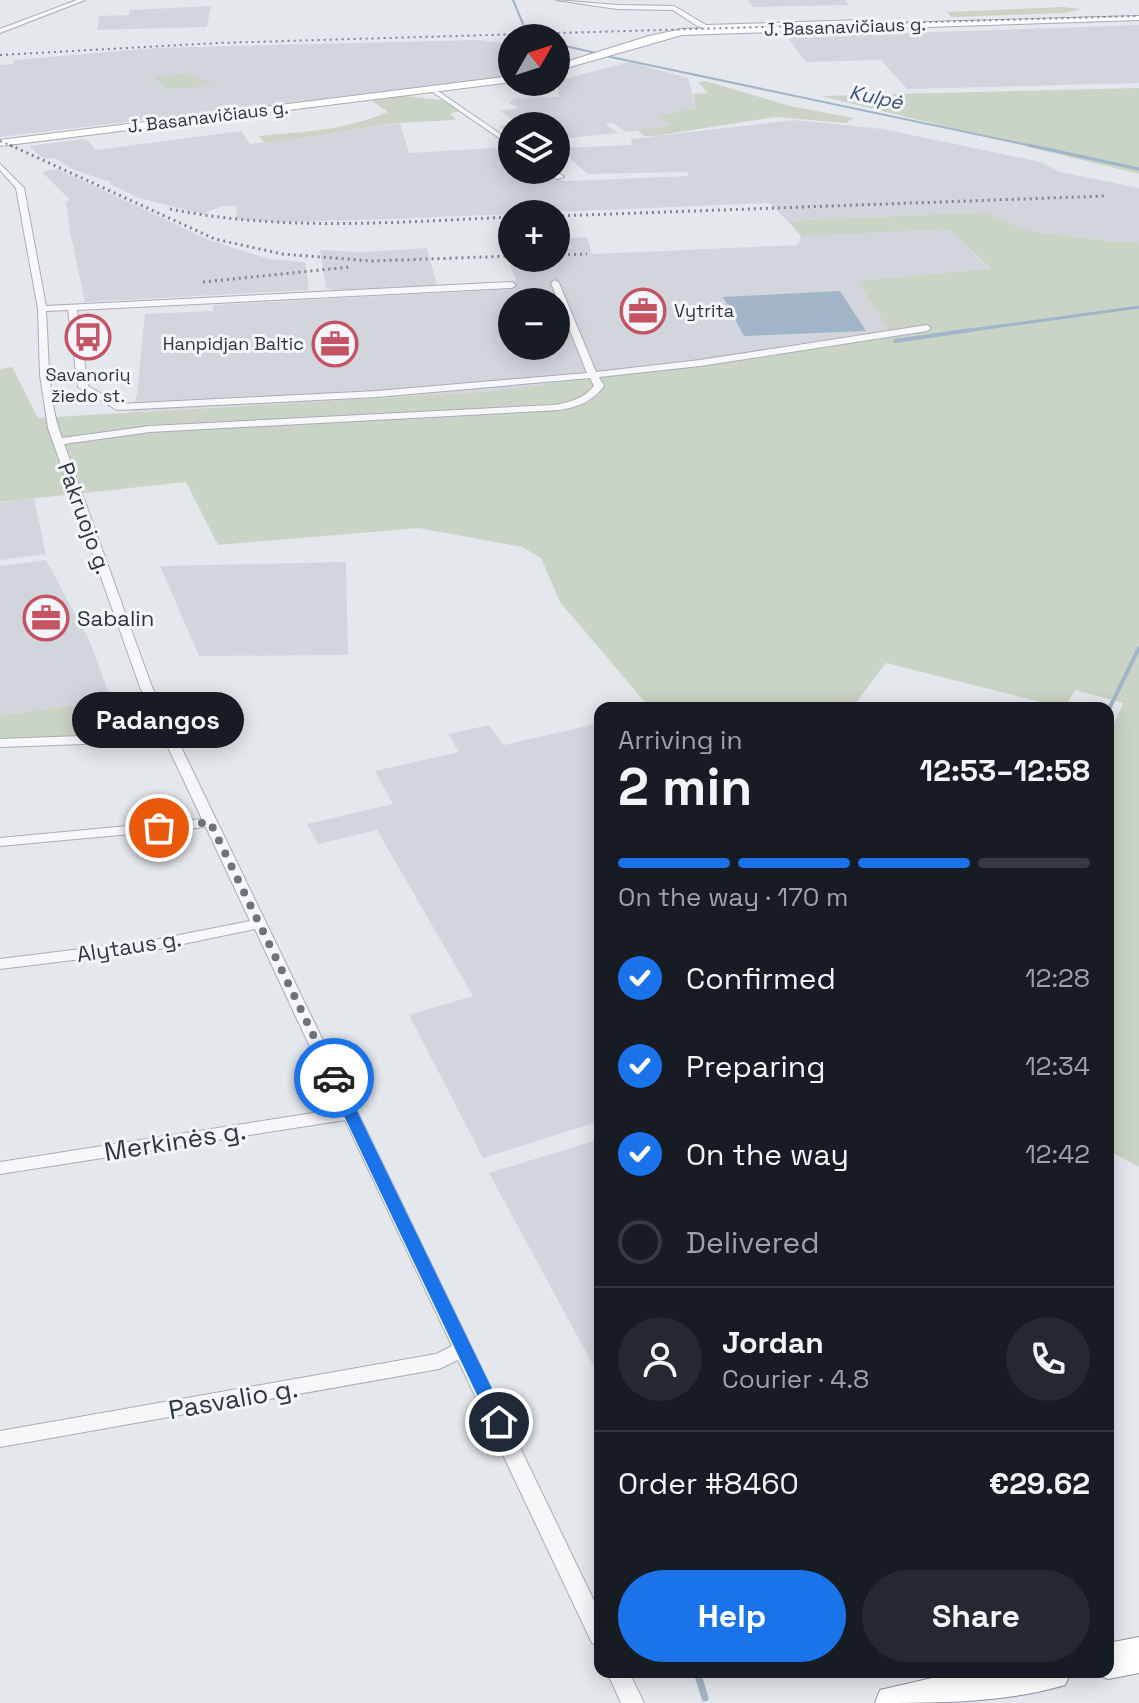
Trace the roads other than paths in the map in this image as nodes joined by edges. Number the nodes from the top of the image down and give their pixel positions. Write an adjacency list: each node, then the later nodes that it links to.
1 (82, 0): 5 (street)
2 (559, 0): 4 (street)
3 (1139, 18): 6 (main road, J. Basanavičiaus g.)
4 (863, 22)
5 (0, 31)
6 (570, 64)
7 (498, 81): 8 (main road, J. Basanavičiaus g.)
8 (433, 90): 9 (street); 10 (main road, J. Basanavičiaus g.)
9 (498, 135)
10 (0, 143)
11 (0, 166): 15 (street, Pakruojo g.)
12 (555, 283): 17 (street)
13 (512, 285): 14 (street)
14 (72, 308): 15 (street); 17 (street)
15 (42, 309): 18 (street, Pakruojo g.)
16 (927, 328): 17 (street)
17 (593, 375): 18 (street)
18 (58, 442): 19 (street, Pakruojo g.)
19 (168, 737): 20 (street); 21 (street, Pakruojo g.)
20 (0, 743)
21 (210, 822): 22 (street); 23 (street, Pakruojo g.)
22 (0, 842)
23 (258, 924): 24 (street, Alytaus g.); 25 (street, Pakruojo g.)
24 (0, 964)
25 (351, 1113): 26 (street, Merkinės g.); 27 (street, Pakruojo g.)
26 (0, 1168)
27 (463, 1349): 28 (street, Pasvalio g.); 29 (street, Pakruojo g.)
28 (0, 1439)
29 (594, 1623)
30 (1139, 1655): 31 (highway)
31 (1114, 1660)
32 (621, 1678): 34 (street)
33 (1021, 1678): 35 (highway)
34 (633, 1703)
35 (894, 1703)

